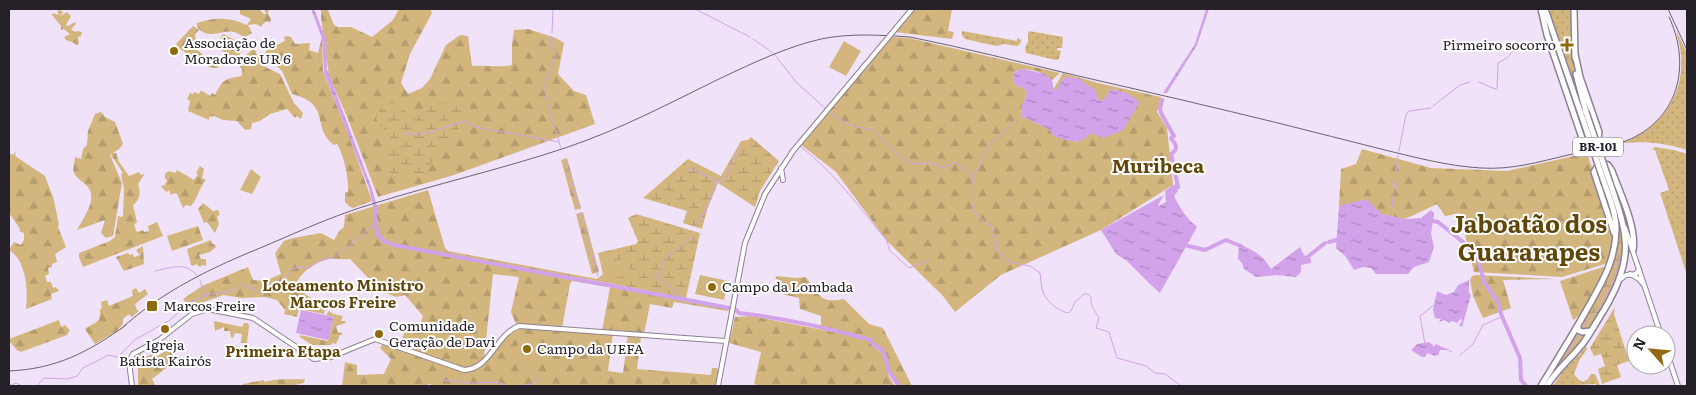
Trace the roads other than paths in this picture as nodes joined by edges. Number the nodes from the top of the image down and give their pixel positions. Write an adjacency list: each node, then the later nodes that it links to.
1 (912, 9): 9 (main road, bridge)
2 (1541, 9): 6 (highway)
3 (1546, 9): 7 (highway, BR-101)
4 (1574, 9): 5 (highway, BR-101)
5 (1575, 54): 6 (highway); 8 (highway, BR-101)
6 (1562, 77): 7 (highway)
7 (1571, 84): 8 (highway, BR-101)
8 (1583, 113): 11 (highway, BR-101, bridge)
9 (781, 168): 10 (main road); 22 (main road)
10 (783, 180)
11 (1608, 184): 12 (highway, BR-101); 13 (highway, BR-101)
12 (1623, 220): 14 (main road, BR-101); 17 (highway, BR-101)
13 (1615, 246): 14 (highway); 19 (highway, BR-101)
14 (1633, 250): 15 (main road, BR-101)
15 (1640, 269): 16 (main road); 18 (main road, BR-101)
16 (1630, 274): 17 (main road); 18 (main road, BR-101)
17 (1621, 279): 21 (highway, BR-101)
18 (1647, 290): 20 (main road, BR-101)
19 (1579, 324): 21 (highway); 28 (highway, BR-101)
20 (1658, 325)
21 (1591, 331): 29 (highway, BR-101)
22 (728, 333): 23 (main road); 24 (main road)
23 (718, 341): 24 (main road); 25 (main road); 26 (main road)
24 (726, 342): 25 (main road)
25 (724, 351): 27 (main road)
26 (132, 386)
27 (718, 386)
28 (1541, 386)
29 (1547, 386)

